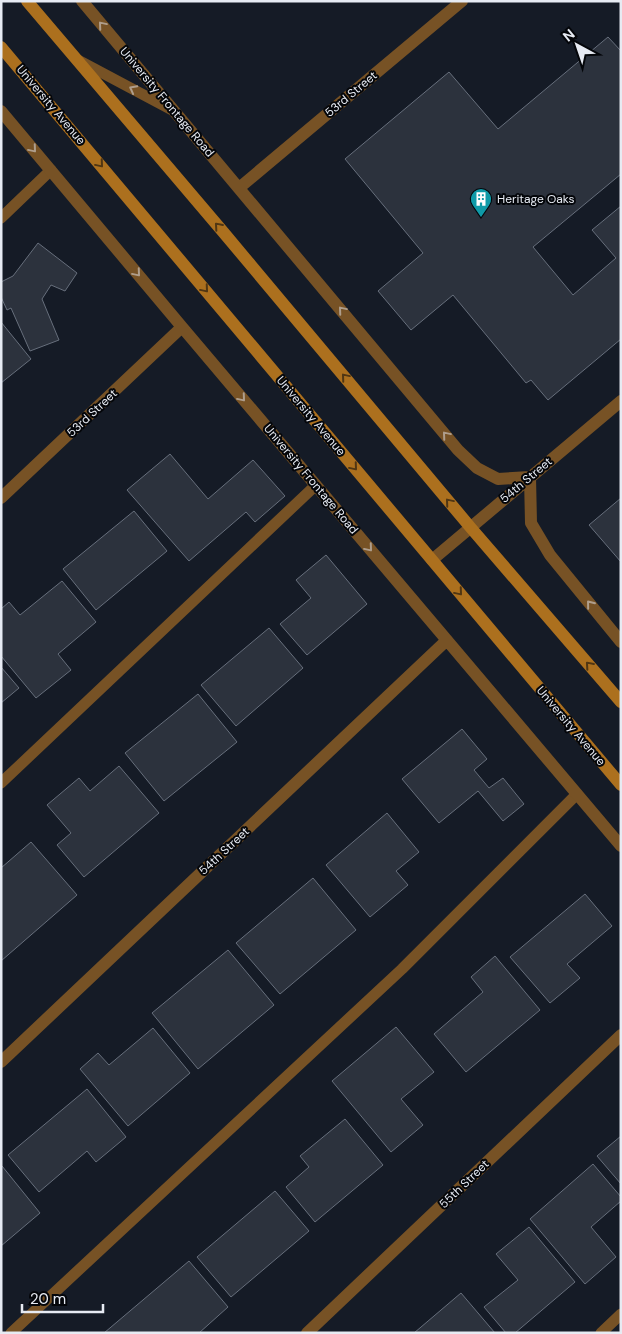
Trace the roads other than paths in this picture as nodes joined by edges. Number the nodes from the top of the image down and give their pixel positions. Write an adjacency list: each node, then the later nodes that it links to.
1 (26, 1): 5 (main road)
2 (82, 1): 7 (street, University Frontage Road, one-way to 2)
3 (462, 1): 9 (street, 53rd Street)
4 (1, 47): 17 (main road, University Avenue, one-way to 17)
5 (73, 57): 7 (lane, one-way to 5); 16 (main road, one-way to 5)
6 (1, 112): 8 (street, University Frontage Road, one-way to 8)
7 (176, 112): 9 (street, University Frontage Road)
8 (51, 170): 10 (lane); 11 (street, University Frontage Road, one-way to 11)
9 (240, 188): 13 (street, University Frontage Road, one-way to 9)
10 (1, 218)
11 (182, 328): 14 (street, University Frontage Road, one-way to 14); 15 (street, 53rd Street)
12 (621, 401): 13 (street, 54th Street)
13 (530, 477): 16 (street, 54th Street); 19 (street, one-way to 13)
14 (316, 486): 18 (street, University Frontage Road, one-way to 18); 21 (lane)
15 (1, 498)
16 (471, 528): 17 (street, 54th Street); 20 (main road, one-way to 16)
17 (432, 560): 22 (main road, University Avenue, one-way to 22)
18 (447, 640): 23 (street, University Frontage Road); 26 (street, 54th Street)
19 (621, 642)
20 (621, 702)
21 (1, 783)
22 (621, 784)
23 (577, 794): 24 (street, University Frontage Road); 28 (lane)
24 (621, 846)
25 (621, 1035): 29 (street, 55th Street)
26 (1, 1062)
27 (621, 1314): 30 (lane)
28 (11, 1333)
29 (307, 1333)
30 (601, 1333)

